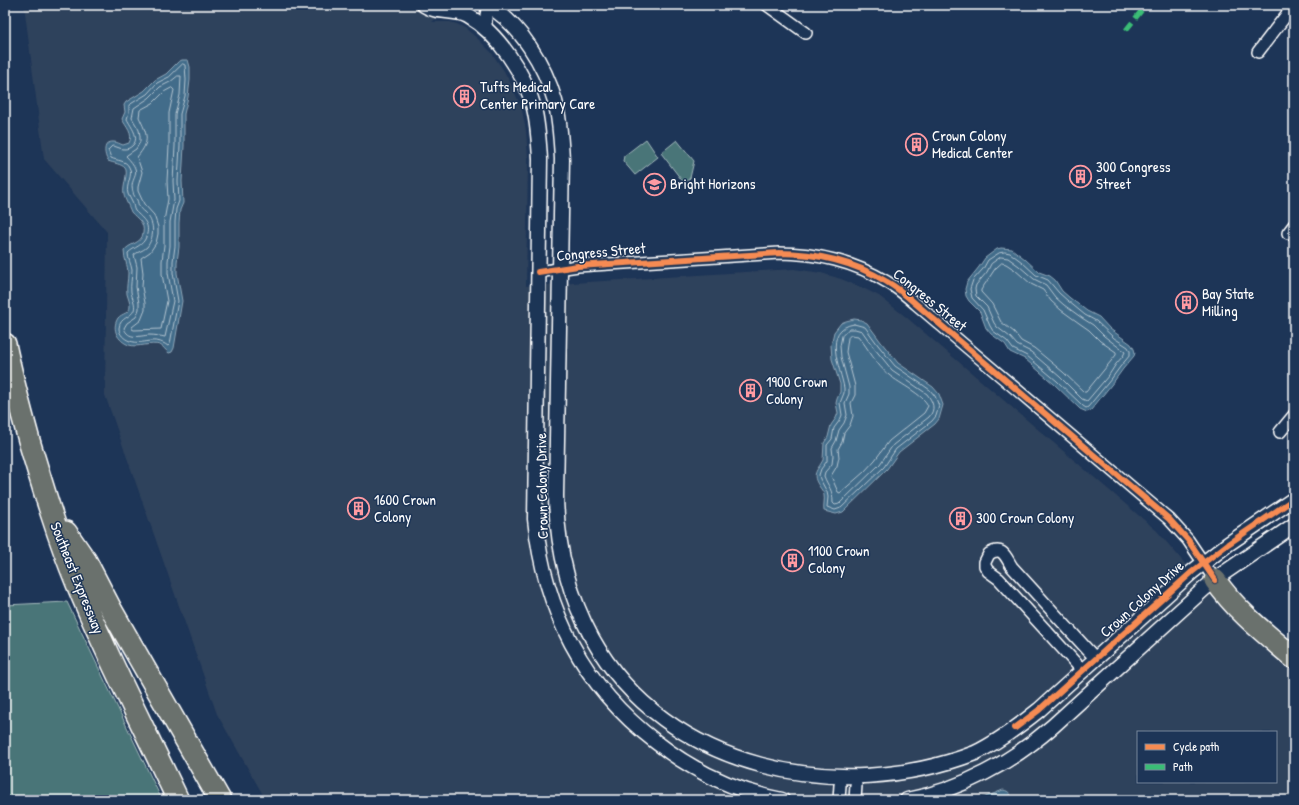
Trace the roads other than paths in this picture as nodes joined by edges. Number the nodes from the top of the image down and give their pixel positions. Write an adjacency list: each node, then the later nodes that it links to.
1 (424, 5): 5 (street, Crown Colony Drive)
2 (767, 5): 7 (street)
3 (1294, 5): 8 (street)
4 (492, 6): 6 (street); 9 (street, Crown Colony Drive)
5 (446, 8): 6 (street, Crown Colony Drive)
6 (486, 30): 10 (street, Crown Colony Drive)
7 (806, 33)
8 (1258, 52)
9 (560, 268): 10 (street, Congress Street); 18 (street, Congress Street); 24 (street, Crown Colony Drive)
10 (538, 272): 28 (street, Crown Colony Drive)
11 (5, 344): 15 (highway, Southeast Expressway)
12 (1294, 415): 13 (street)
13 (1280, 432)
14 (1294, 498): 18 (street, Crown Colony Drive)
15 (49, 508): 26 (highway, Southeast Expressway); 27 (highway)
16 (1294, 525): 20 (street)
17 (1008, 559): 19 (street); 19 (street); 21 (street)
18 (1203, 563): 20 (street, Congress Street); 21 (street, Crown Colony Drive)
19 (992, 574): 23 (street)
20 (1215, 580): 22 (highway); 31 (street)
21 (1095, 658): 23 (street, Crown Colony Drive)
22 (1294, 658)
23 (1082, 670): 25 (street, Crown Colony Drive)
24 (840, 785): 25 (street, Crown Colony Drive); 29 (street)
25 (856, 785): 30 (street)
26 (178, 800)
27 (220, 800)
28 (782, 800)
29 (839, 800)
30 (856, 800)
31 (907, 800)

